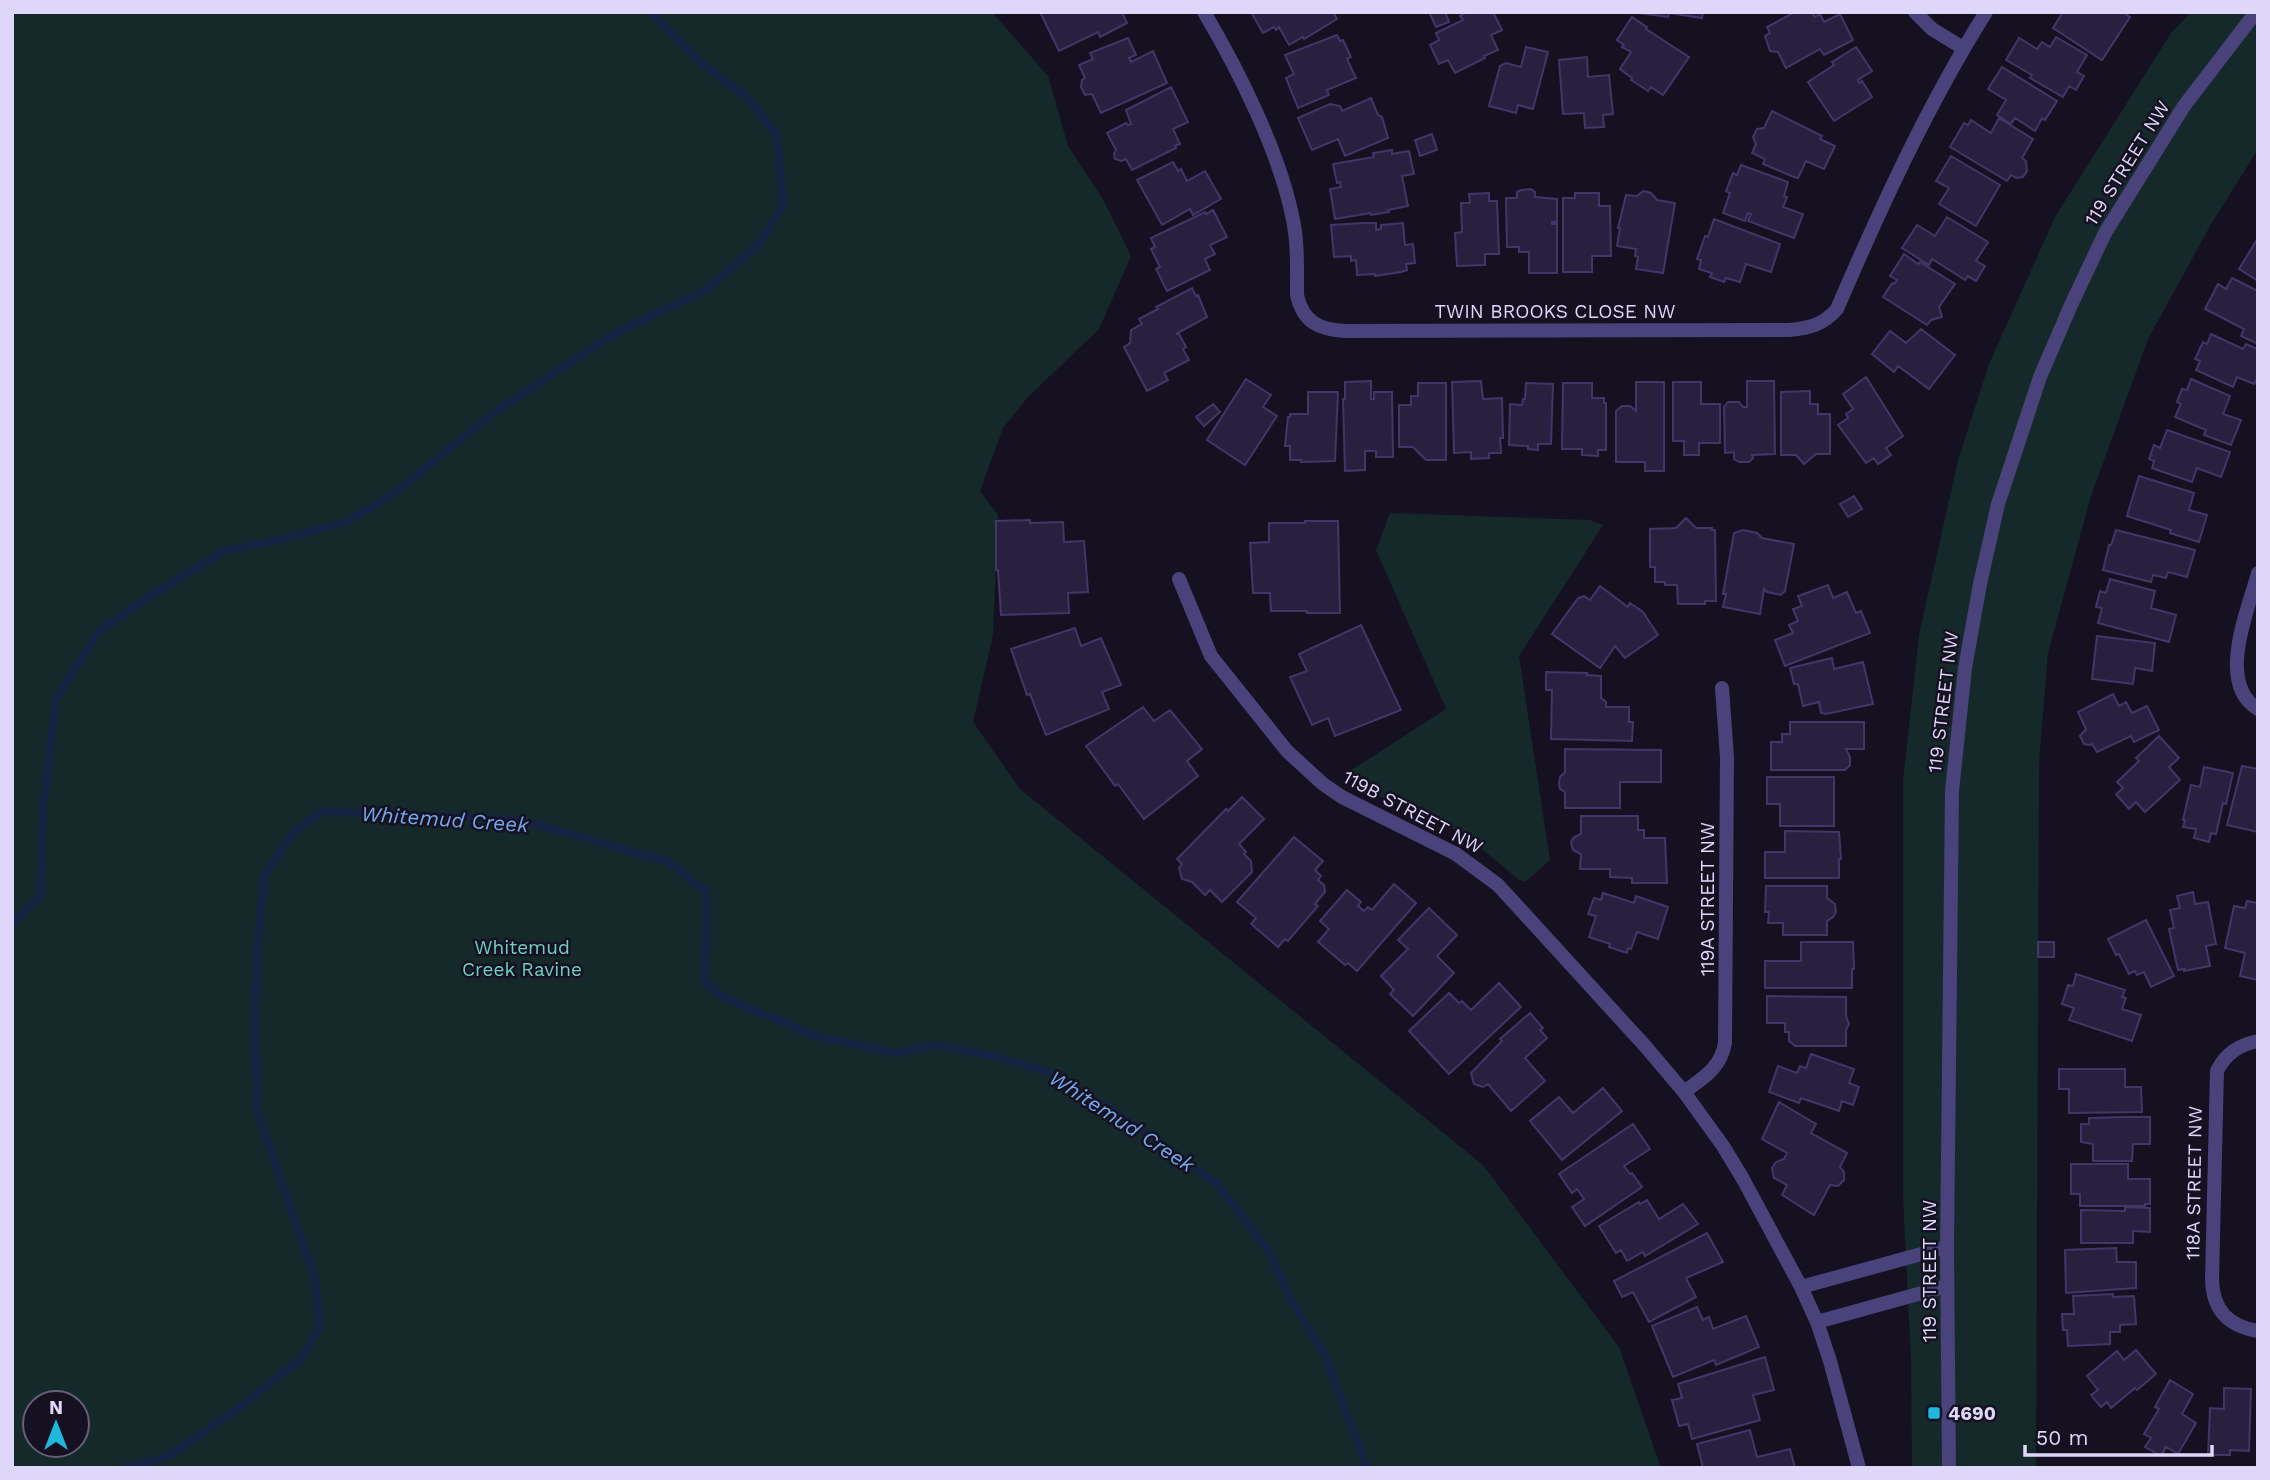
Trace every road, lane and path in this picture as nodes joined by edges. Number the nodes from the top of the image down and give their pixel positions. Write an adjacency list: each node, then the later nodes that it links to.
1 (1204, 12): 5 (street, TWIN BROOKS CLOSE NW)
2 (1914, 12): 5 (street)
3 (1986, 12): 5 (street, TWIN BROOKS CLOSE NW)
4 (2256, 12): 12 (street, 119 STREET NW)
5 (1963, 48)
6 (2258, 573): 9 (street)
7 (1179, 579): 11 (street, 119B STREET NW)
8 (1722, 688): 11 (street, 119A STREET NW)
9 (2258, 709)
10 (2258, 1041): 16 (street, 118A STREET NW)
11 (1684, 1092): 14 (street)
12 (1947, 1247): 13 (street, 119 STREET NW); 14 (street)
13 (1947, 1286): 15 (street); 18 (street, 119 STREET NW)
14 (1801, 1287): 15 (street)
15 (1817, 1322): 17 (street)
16 (2258, 1331)
17 (1859, 1468)
18 (1949, 1468)

